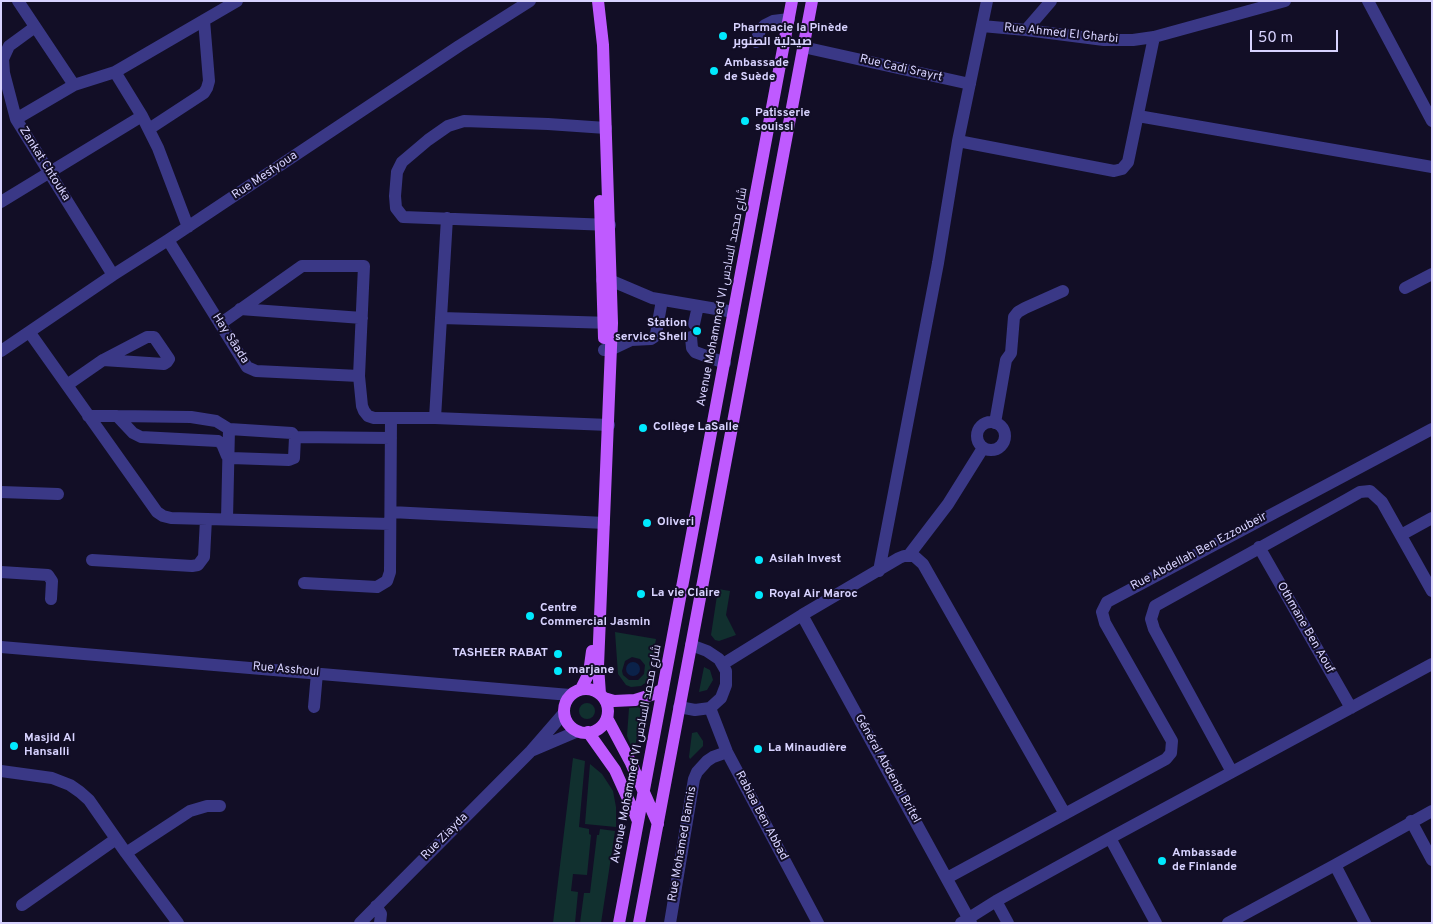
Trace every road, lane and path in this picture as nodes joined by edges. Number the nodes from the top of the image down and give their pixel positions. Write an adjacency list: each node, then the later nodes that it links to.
1 (18, 1): 15 (street)
2 (237, 1): 13 (street)
3 (530, 1): 36 (street, Rue Mesfyoua)
4 (591, 1): 28 (main road)
5 (598, 1): 28 (main road)
6 (792, 1): 12 (main road, Avenue Mohammed VI شارع محمد السادس)
7 (812, 1): 19 (main road)
8 (988, 1): 14 (street)
9 (1051, 1): 16 (street)
10 (1285, 1): 17 (street, Rue Ahmed El Gharbi)
11 (1368, 1): 27 (street)
12 (789, 19): 18 (street); 46 (main road, Avenue Mohammed VI شارع محمد السادس)
13 (204, 20): 20 (street); 29 (street)
14 (982, 26): 16 (street, Rue Ahmed El Gharbi); 22 (street)
15 (35, 28): 21 (street, Zankat Chtouka); 23 (street)
16 (1026, 30): 17 (street, Rue Ahmed El Gharbi)
17 (1154, 37): 25 (street)
18 (756, 42)
19 (803, 47): 22 (street, Rue Cadi Srayrt); 89 (main road)
20 (115, 72): 23 (street); 24 (street)
21 (4, 84): 26 (street, Zankat Chtouka)
22 (970, 84): 30 (street)
23 (74, 85): 26 (street)
24 (142, 116): 29 (street); 32 (street)
25 (1138, 116): 30 (street); 31 (street)
26 (16, 119): 32 (street, Zankat Chtouka)
27 (1432, 121)
28 (602, 127): 34 (street); 35 (main road)
29 (149, 130): 36 (street)
30 (958, 141): 83 (street)
31 (1432, 167)
32 (50, 173): 33 (street); 39 (street, Zankat Chtouka)
33 (1, 202)
34 (447, 218): 35 (street); 48 (street)
35 (605, 225): 40 (main road)
36 (188, 227): 37 (street, Rue Mesfyoua)
37 (168, 240): 39 (street, Rue Mesfyoua); 50 (street, Hay Sâada)
38 (1432, 274): 41 (street)
39 (113, 275): 52 (street, Rue Mesfyoua)
40 (607, 280): 43 (street); 49 (main road)
41 (1405, 288)
42 (1063, 291): 64 (street)
43 (662, 300): 44 (street); 54 (street)
44 (698, 306): 46 (street); 51 (street)
45 (240, 309): 47 (street); 47 (street); 50 (street)
46 (734, 312): 57 (main road, Avenue Mohammed VI شارع محمد السادس)
47 (362, 318): 58 (street)
48 (441, 318): 49 (street); 63 (street)
49 (608, 322): 54 (main road)
50 (220, 324): 58 (street, Hay Sâada)
51 (694, 324)
52 (30, 332): 55 (street, Rue Mesfyoua); 59 (street)
53 (691, 337): 57 (street)
54 (608, 350): 65 (main road)
55 (1, 351)
56 (104, 360): 59 (street)
57 (725, 363): 93 (main road, Avenue Mohammed VI شارع محمد السادس)
58 (359, 376): 62 (street)
59 (67, 385): 60 (street)
60 (88, 416): 61 (street); 76 (street)
61 (117, 416): 66 (street); 71 (street)
62 (391, 418): 63 (street); 69 (street)
63 (435, 418): 65 (street)
64 (995, 422): 70 (street); 70 (street)
65 (605, 424): 78 (main road)
66 (229, 429): 68 (street); 71 (street)
67 (1432, 429): 113 (street, Rue Abdellah Ben Ezzoubeir)
68 (295, 436): 69 (street); 71 (street)
69 (391, 438): 74 (street)
70 (982, 448): 81 (street)
71 (229, 457): 77 (street)
72 (1, 492): 73 (street)
73 (58, 494)
74 (391, 518): 77 (street); 78 (street); 85 (street)
75 (1432, 518): 79 (street)
76 (206, 519): 77 (street); 82 (street)
77 (227, 519)
78 (601, 523): 97 (main road); 98 (main road)
79 (1402, 535): 80 (street, Rue Abdellah Ben Ezzoubeir); 86 (street, Rue Abdellah Ben Ezzoubeir)
80 (1260, 547): 102 (street, Othmane Ben Aouf); 109 (street, Rue Abdellah Ben Ezzoubeir)
81 (910, 555): 83 (street); 113 (street)
82 (92, 560)
83 (879, 570): 88 (street)
84 (1, 572): 87 (street)
85 (304, 583)
86 (1432, 590)
87 (51, 599)
88 (802, 615): 91 (street); 122 (street, Général Abdenbi Britel)
89 (691, 645): 91 (street); 94 (main road)
90 (1, 647): 95 (street, Rue Asshoul)
91 (723, 664): 101 (street)
92 (1432, 664): 102 (street)
93 (667, 668): 94 (main road); 96 (main road, Avenue Mohammed VI شارع محمد السادس)
94 (686, 671): 100 (main road)
95 (317, 673): 97 (street, Rue Asshoul); 99 (street)
96 (663, 690): 98 (main road); 110 (main road, Avenue Mohammed VI شارع محمد السادس)
97 (575, 692): 98 (main road); 103 (main road)
98 (602, 696): 104 (main road)
99 (314, 707)
100 (679, 707): 101 (street); 116 (main road)
101 (710, 708): 107 (street, Rabiaa Ben Abbad)
102 (1351, 708): 109 (street)
103 (564, 712): 105 (main road); 106 (street, Rue Ziayda)
104 (607, 718): 105 (main road); 110 (main road)
105 (583, 732): 106 (street, Rue Ziayda); 115 (main road)
106 (531, 751): 125 (street, Rue Ziayda)
107 (727, 752): 132 (street, Rue Mohamed Bannis); 133 (street, Rabiaa Ben Abbad)
108 (1, 771): 118 (street)
109 (1232, 772): 117 (street)
110 (644, 792): 115 (main road, Avenue Mohammed VI شارع محمد السادس); 116 (main road)
111 (220, 806): 119 (street)
112 (1432, 811): 114 (street)
113 (1065, 814): 122 (street)
114 (1411, 821): 120 (street); 121 (street)
115 (638, 822): 130 (main road, Avenue Mohammed VI شارع محمد السادس)
116 (658, 824): 131 (main road)
117 (1110, 838): 123 (street); 135 (street)
118 (116, 839): 119 (street); 124 (street)
119 (126, 853): 127 (street)
120 (1432, 860)
121 (1335, 865): 136 (street); 137 (street)
122 (947, 878): 126 (street, Général Abdenbi Britel)
123 (996, 901): 126 (street); 134 (street)
124 (22, 905)
125 (376, 906): 128 (street, Rue Ziayda); 129 (street)
126 (967, 921)
127 (178, 923)
128 (360, 923)
129 (380, 923)
130 (619, 923)
131 (639, 923)
132 (670, 923)
133 (818, 923)
134 (1008, 923)
135 (1156, 923)
136 (1228, 923)
137 (1365, 923)

